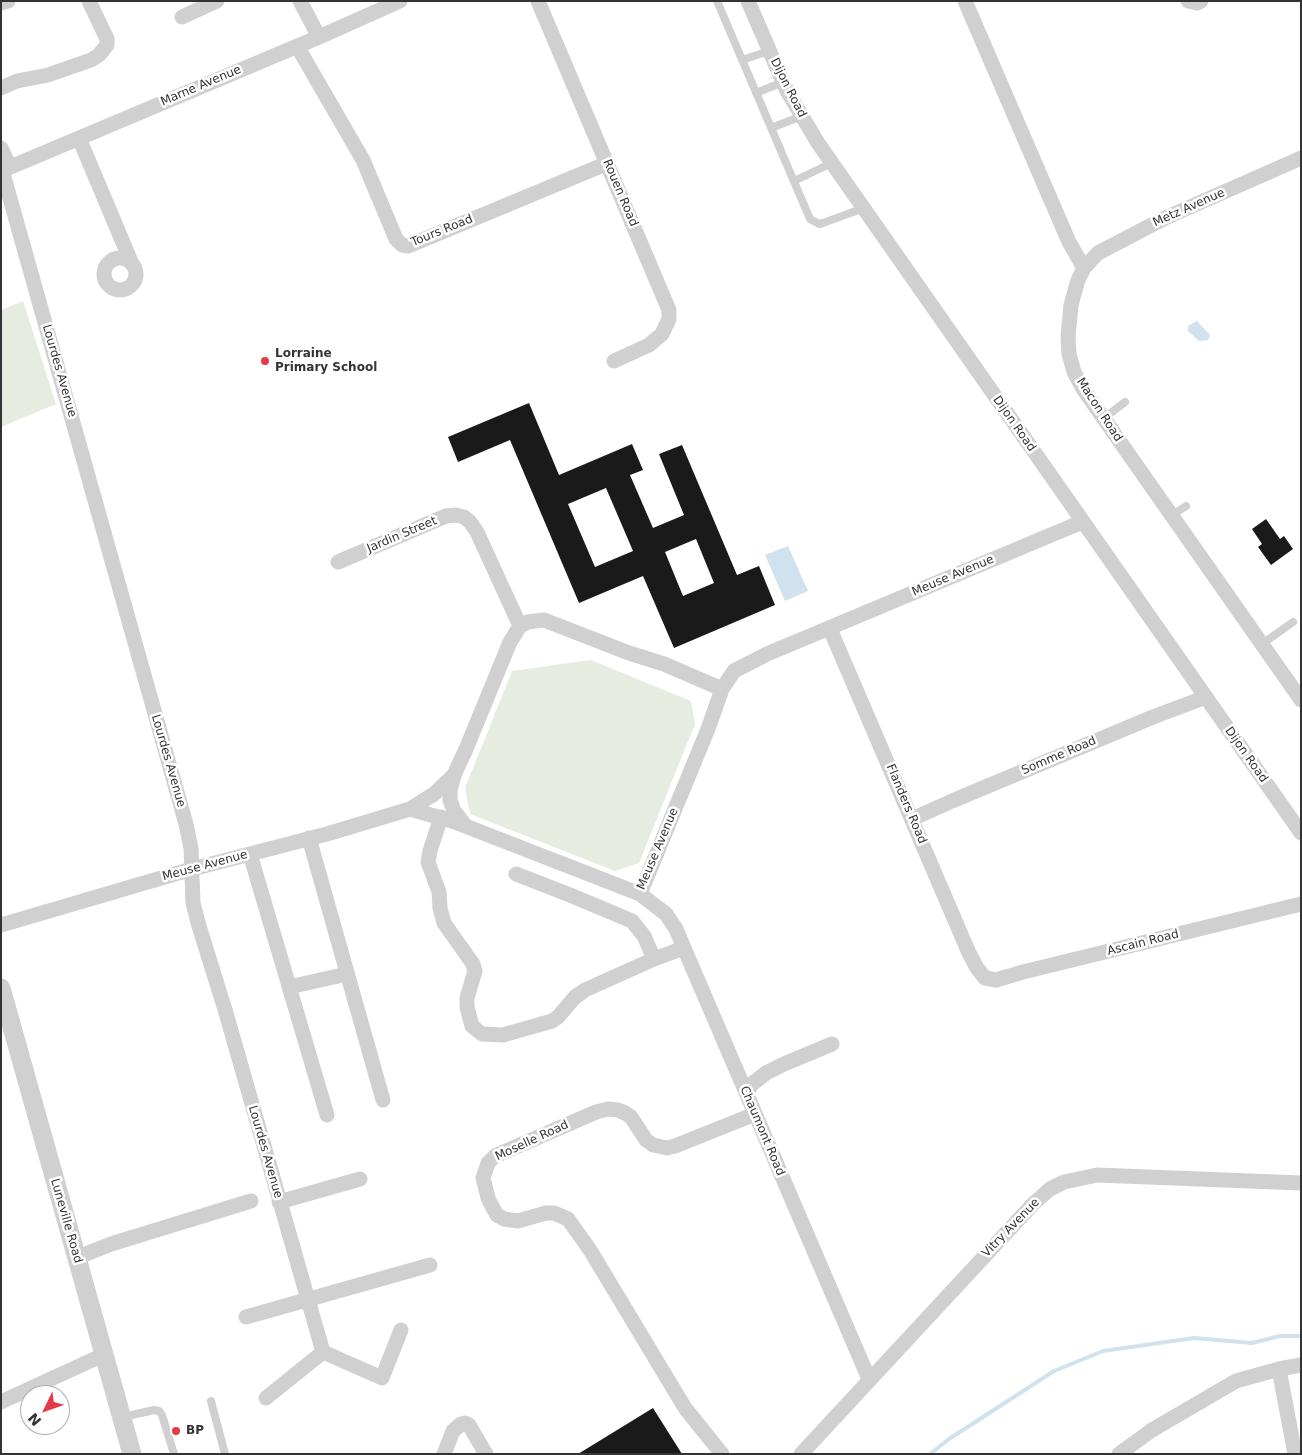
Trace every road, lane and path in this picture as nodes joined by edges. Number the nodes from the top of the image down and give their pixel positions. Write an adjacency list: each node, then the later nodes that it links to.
1 (8, 1): 12 (street)
2 (89, 1): 19 (street)
3 (217, 1): 13 (street)
4 (300, 1): 14 (street)
5 (400, 1): 14 (street, Marne Avenue)
6 (538, 1): 26 (street, Rouen Road)
7 (717, 1): 17 (lane)
8 (748, 1): 16 (street, Dijon Road)
9 (965, 1): 32 (street)
10 (1188, 1): 11 (street)
11 (1201, 1)
12 (1, 4)
13 (182, 17)
14 (318, 37): 15 (street, Marne Avenue)
15 (297, 46): 23 (street, Marne Avenue); 26 (street, Tours Road)
16 (769, 51): 17 (lane); 18 (street, Dijon Road)
17 (742, 60): 20 (lane)
18 (784, 82): 20 (lane); 21 (street, Dijon Road)
19 (1, 88)
20 (756, 93): 22 (lane)
21 (802, 116): 22 (lane); 27 (street, Dijon Road)
22 (771, 128): 29 (lane)
23 (79, 138): 28 (street, Marne Avenue); 31 (street)
24 (1, 148): 28 (street, Lourdes Avenue)
25 (1301, 158): 32 (street, Metz Avenue)
26 (608, 163): 33 (street, Rouen Road)
27 (832, 163): 29 (lane); 30 (street, Dijon Road)
28 (4, 169): 55 (street, Lourdes Avenue)
29 (794, 181): 30 (lane)
30 (864, 208): 38 (street, Dijon Road)
31 (132, 264)
32 (1084, 268): 35 (street, Macon Road)
33 (614, 361)
34 (1125, 402): 35 (lane)
35 (1103, 419): 37 (street, Macon Road)
36 (1186, 506): 37 (lane)
37 (1171, 516): 43 (street, Macon Road)
38 (1082, 522): 42 (street, Meuse Avenue); 45 (street, Dijon Road)
39 (338, 562): 41 (street, Jardin Street)
40 (1293, 622): 43 (lane)
41 (520, 626): 44 (street); 47 (street, Meuse Avenue)
42 (830, 629): 44 (street, Meuse Avenue); 50 (street, Flanders Road)
43 (1262, 644): 46 (street, Macon Road)
44 (722, 689): 57 (street, Meuse Avenue)
45 (1206, 697): 50 (street, Somme Road); 52 (street, Dijon Road)
46 (1301, 700)
47 (454, 775): 48 (street, Meuse Avenue); 51 (street, Meuse Avenue)
48 (410, 809): 49 (street, Meuse Avenue); 53 (street, Meuse Avenue)
49 (441, 817): 51 (street, Meuse Avenue); 61 (street)
50 (912, 819): 63 (street, Flanders Road)
51 (468, 828): 57 (street, Meuse Avenue)
52 (1301, 833)
53 (309, 838): 54 (street, Meuse Avenue); 62 (street)
54 (250, 854): 55 (street, Meuse Avenue); 64 (street)
55 (192, 869): 59 (street, Meuse Avenue); 74 (street, Lourdes Avenue)
56 (516, 874): 61 (street)
57 (640, 894): 60 (street, Chaumont Road)
58 (1301, 904): 63 (street, Ascain Road)
59 (1, 925)
60 (684, 948): 61 (street); 67 (street, Chaumont Road)
61 (654, 959)
62 (347, 974): 64 (street); 68 (street)
63 (985, 978)
64 (289, 987): 70 (street)
65 (1, 988): 75 (street, Luneville Road)
66 (832, 1044): 67 (street)
67 (746, 1093): 69 (street, Chaumont Road)
68 (383, 1100)
69 (755, 1114): 84 (street, Chaumont Road); 94 (street, Moselle Road)
70 (327, 1115)
71 (360, 1179): 74 (street)
72 (1301, 1183): 84 (street, Vitry Avenue)
73 (251, 1201): 75 (street)
74 (279, 1202): 77 (street, Lourdes Avenue)
75 (76, 1258): 81 (street, Luneville Road)
76 (430, 1265): 77 (street)
77 (307, 1300): 78 (street); 80 (street, Lourdes Avenue)
78 (246, 1317)
79 (401, 1330): 80 (street)
80 (323, 1352): 85 (street)
81 (104, 1355): 87 (street); 88 (street, Luneville Road)
82 (1301, 1365): 83 (street)
83 (1279, 1369): 96 (street); 97 (street)
84 (869, 1379): 95 (street, Vitry Avenue)
85 (266, 1398)
86 (211, 1401): 91 (lane)
87 (1, 1402)
88 (122, 1418): 89 (street, Luneville Road); 90 (lane)
89 (132, 1454)
90 (174, 1454)
91 (225, 1454)
92 (444, 1454): 93 (street)
93 (486, 1454)
94 (722, 1454)
95 (801, 1454)
96 (1119, 1454)
97 (1295, 1454)

